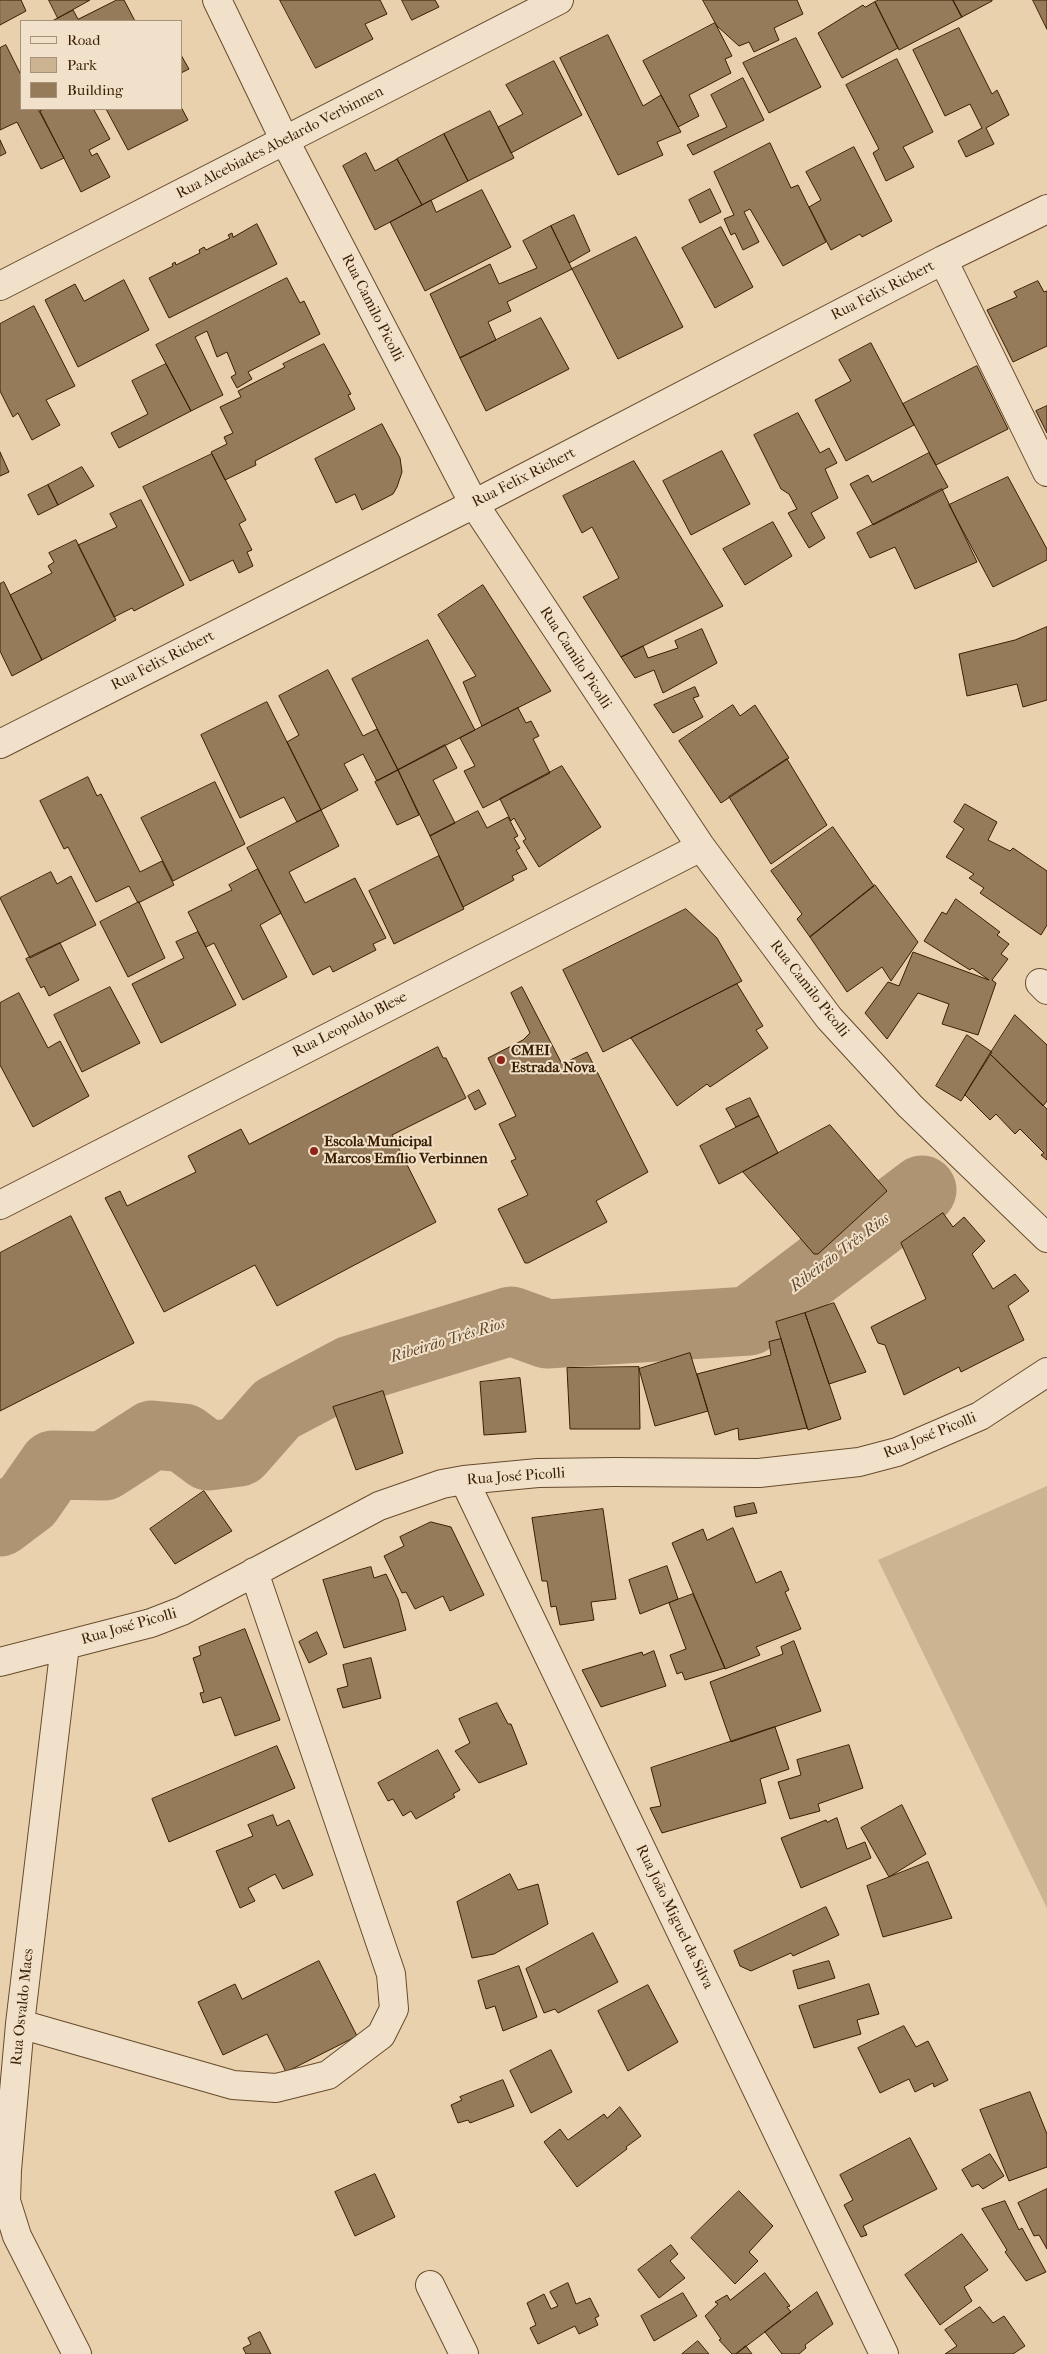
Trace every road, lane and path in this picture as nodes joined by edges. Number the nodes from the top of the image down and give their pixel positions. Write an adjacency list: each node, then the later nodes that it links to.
1 (217, 0): 3 (street, Rua Camilo Picolli)
2 (559, 0): 3 (street, Rua Alcebiades Abelardo Verbinnen)
3 (285, 141): 6 (street, Rua Alcebiades Abelardo Verbinnen); 8 (street, Rua Camilo Picolli)
4 (1047, 209): 5 (street, Rua Felix Richert)
5 (943, 260): 7 (street); 8 (street, Rua Felix Richert)
6 (0, 286)
7 (1047, 472)
8 (474, 504): 9 (street, Rua Felix Richert); 10 (street, Rua Camilo Picolli)
9 (0, 744)
10 (700, 847): 11 (street, Rua Leopoldo Blese); 12 (street, Rua Camilo Picolli)
11 (0, 1205)
12 (1047, 1238)
13 (1047, 1372): 14 (street, Rua José Picolli)
14 (464, 1480): 15 (street, Rua José Picolli); 22 (street, Rua João Miguel da Silva)
15 (254, 1572): 16 (street, Rua José Picolli); 18 (street)
16 (65, 1645): 17 (street, Rua José Picolli); 18 (street, Rua Osvaldo Maes)
17 (0, 1662)
18 (20, 2024): 20 (street, Rua Osvaldo Maes)
19 (430, 2285): 21 (street)
20 (77, 2354)
21 (464, 2354)
22 (884, 2354)

